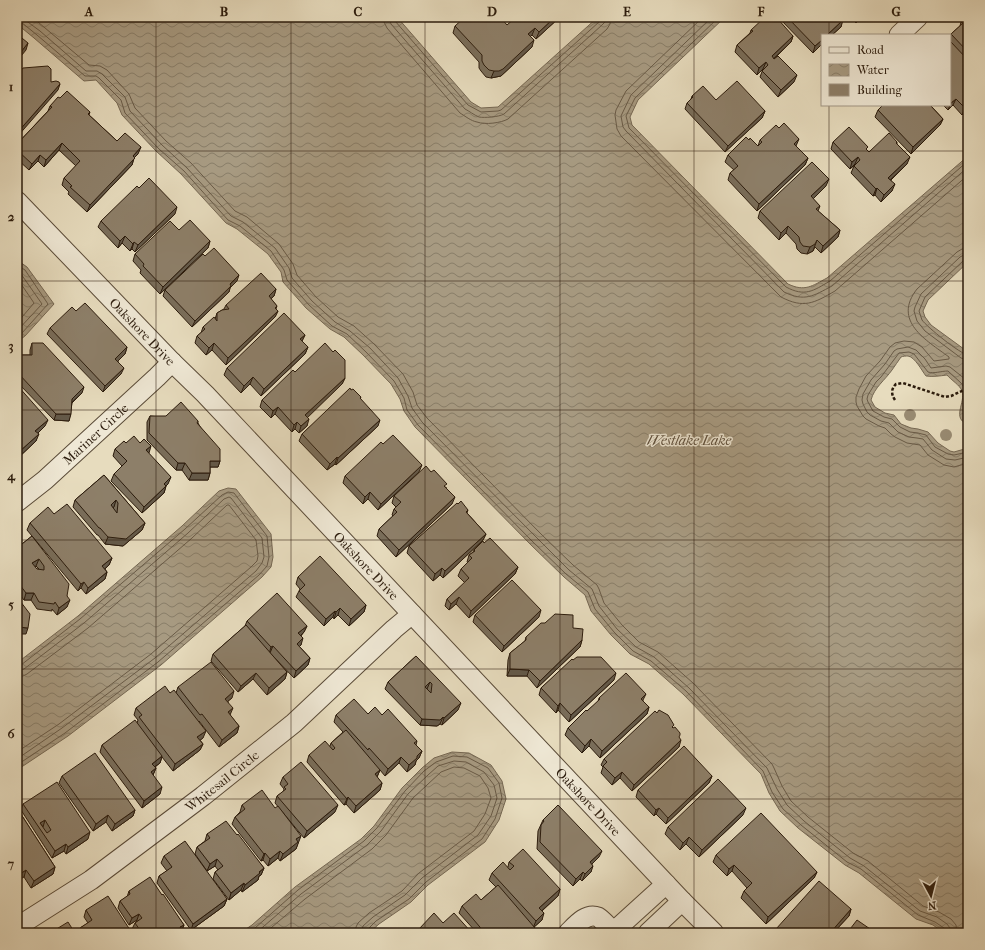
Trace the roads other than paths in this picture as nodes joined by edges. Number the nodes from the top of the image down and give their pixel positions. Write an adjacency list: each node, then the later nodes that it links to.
1 (918, 17): 2 (street)
2 (900, 34)
3 (17, 201): 4 (street, Oakshore Drive)
4 (172, 362): 5 (street, Mariner Circle); 6 (street, Oakshore Drive)
5 (17, 502)
6 (412, 614): 7 (street, Oakshore Drive); 9 (street, Whitesail Circle)
7 (666, 884): 8 (street, Oakshore Drive); 11 (street)
8 (682, 901): 12 (street); 13 (street, Oakshore Drive)
9 (17, 927)
10 (568, 933): 11 (street)
11 (614, 933)
12 (648, 933)
13 (714, 933)

